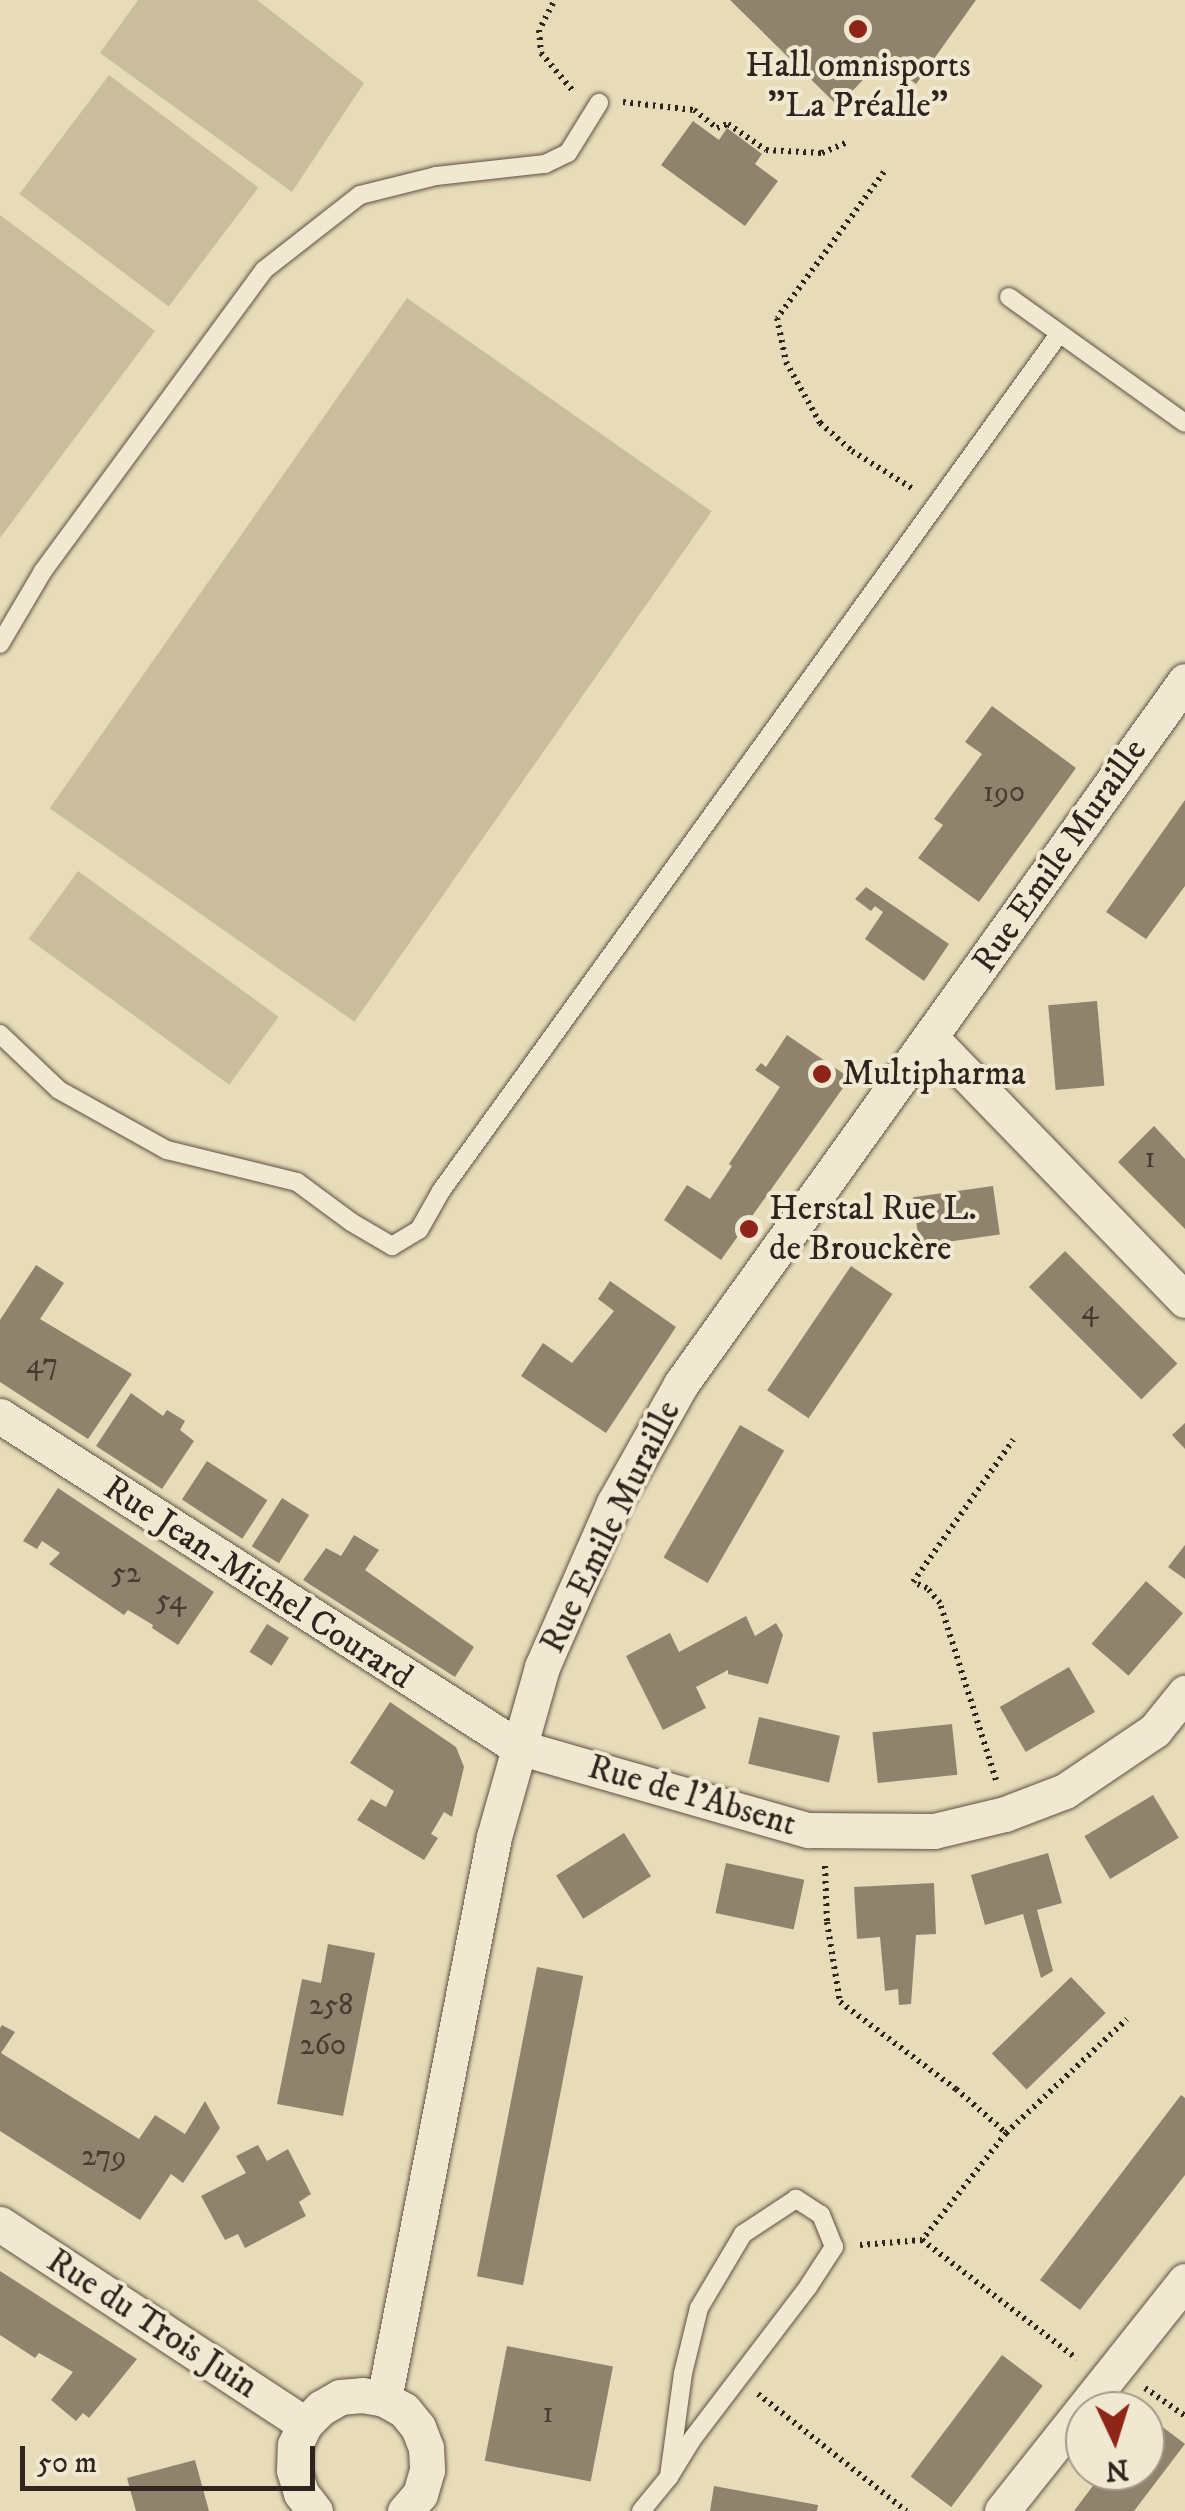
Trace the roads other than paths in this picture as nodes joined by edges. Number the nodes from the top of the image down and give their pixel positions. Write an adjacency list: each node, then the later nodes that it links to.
1 (600, 103): 5 (lane)
2 (1009, 298): 3 (lane)
3 (1059, 334): 4 (lane); 7 (lane)
4 (1185, 423)
5 (0, 644)
6 (1185, 680): 8 (street, Rue Emile Muraille)
7 (0, 1034)
8 (932, 1038): 9 (street); 12 (street, Rue Emile Muraille)
9 (1185, 1300)
10 (0, 1416): 12 (street, Rue Jean-Michel Courard)
11 (1185, 1693): 12 (street, Rue de l'Absent)
12 (518, 1747): 15 (street, Rue Emile Muraille)
13 (0, 2224): 16 (street, Rue du Trois Juin)
14 (1185, 2281): 21 (street)
15 (384, 2399): 16 (street); 18 (street)
16 (305, 2424): 19 (street)
17 (669, 2477): 17 (lane); 20 (lane)
18 (424, 2506)
19 (316, 2511)
20 (641, 2511)
21 (1002, 2511)

